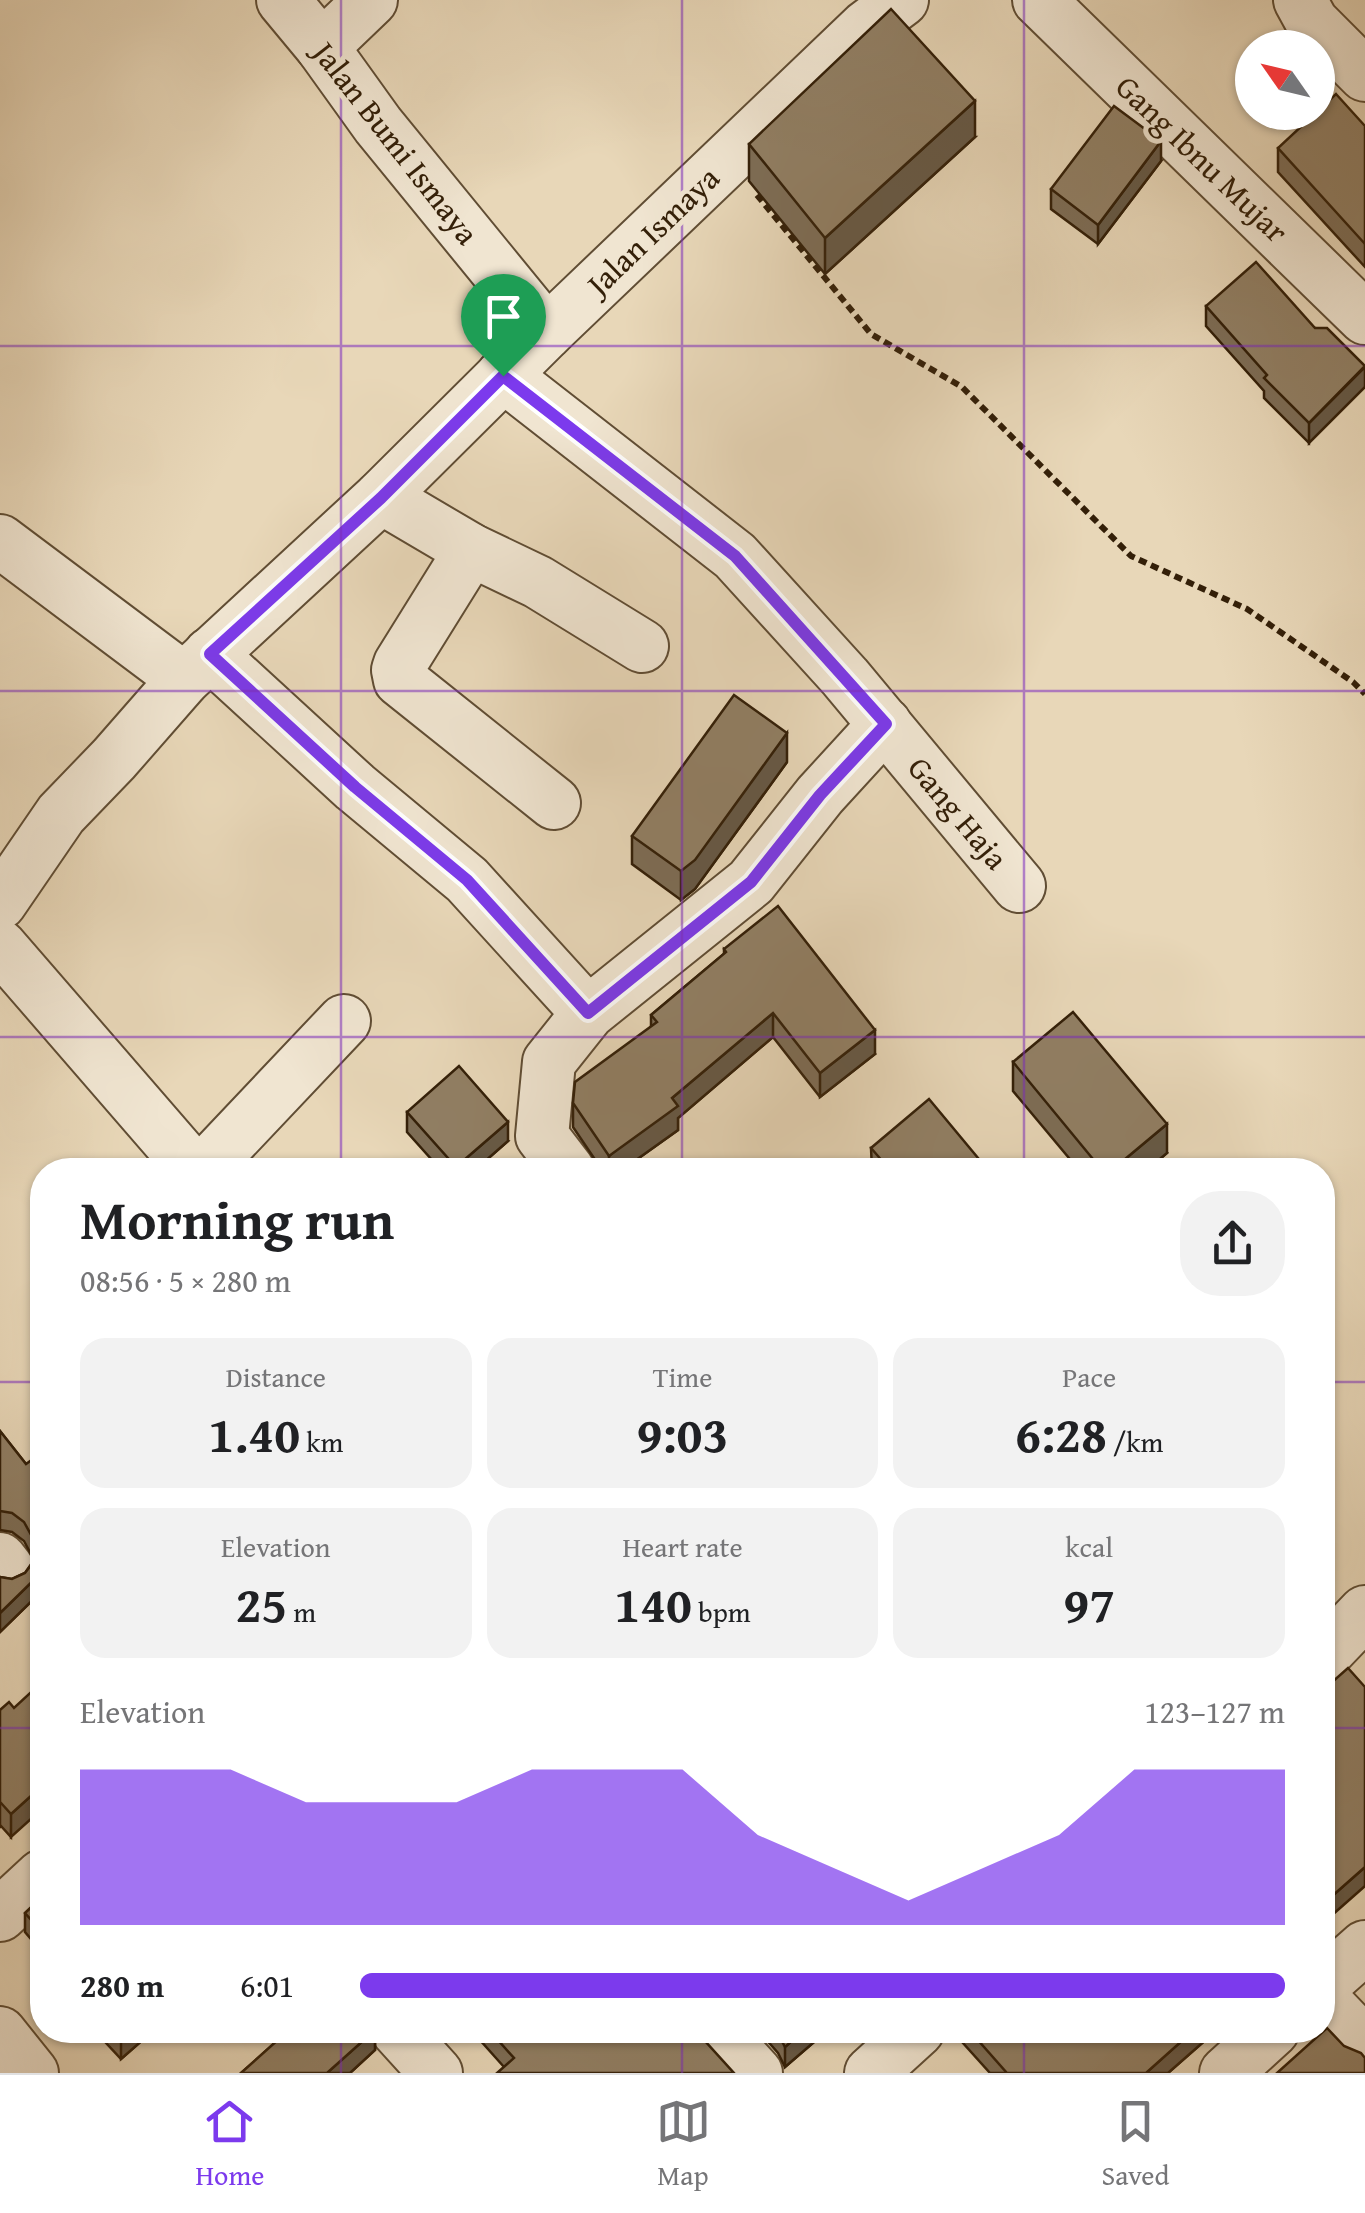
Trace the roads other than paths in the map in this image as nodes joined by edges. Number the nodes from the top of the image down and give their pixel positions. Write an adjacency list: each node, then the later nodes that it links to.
1 (282, 0): 6 (street, Jalan Bumi Ismaya)
2 (372, 0): 6 (street)
3 (1039, 0): 8 (street, Gang Ibnu Mujar)
4 (1300, 0): 7 (street)
5 (869, 9): 9 (street, Jalan Ismaya)
6 (322, 47): 9 (street, Jalan Bumi Ismaya)
7 (1365, 75)
8 (1365, 318)
9 (547, 332): 10 (street, Jalan Ismaya)
10 (503, 376): 11 (street, Jalan Ismaya); 16 (street, Gang Haja)
11 (381, 498): 13 (street); 15 (street, Jalan Ismaya)
12 (0, 541): 15 (street)
13 (471, 550): 14 (street); 17 (street)
14 (642, 646)
15 (197, 666): 19 (street, Jalan Ismaya); 21 (street)
16 (886, 724): 18 (street, Gang Haja); 21 (street)
17 (554, 803)
18 (1019, 886)
19 (0, 903)
20 (0, 946): 23 (street)
21 (588, 1013): 25 (street)
22 (344, 1020): 24 (street)
23 (184, 1158)
24 (214, 1158)
25 (559, 1158)
26 (1365, 1612): 27 (street)
27 (1335, 1643)
28 (30, 1887): 29 (street)
29 (0, 1915)
30 (1365, 1946): 31 (street)
31 (1335, 1973)
32 (1335, 2013): 38 (street)
33 (0, 2033): 39 (street)
34 (408, 2043): 40 (street)
35 (729, 2043): 41 (street)
36 (904, 2043): 42 (street)
37 (1259, 2043): 43 (street)
38 (1365, 2044)
39 (32, 2073)
40 (436, 2073)
41 (756, 2073)
42 (871, 2073)
43 (1226, 2073)

